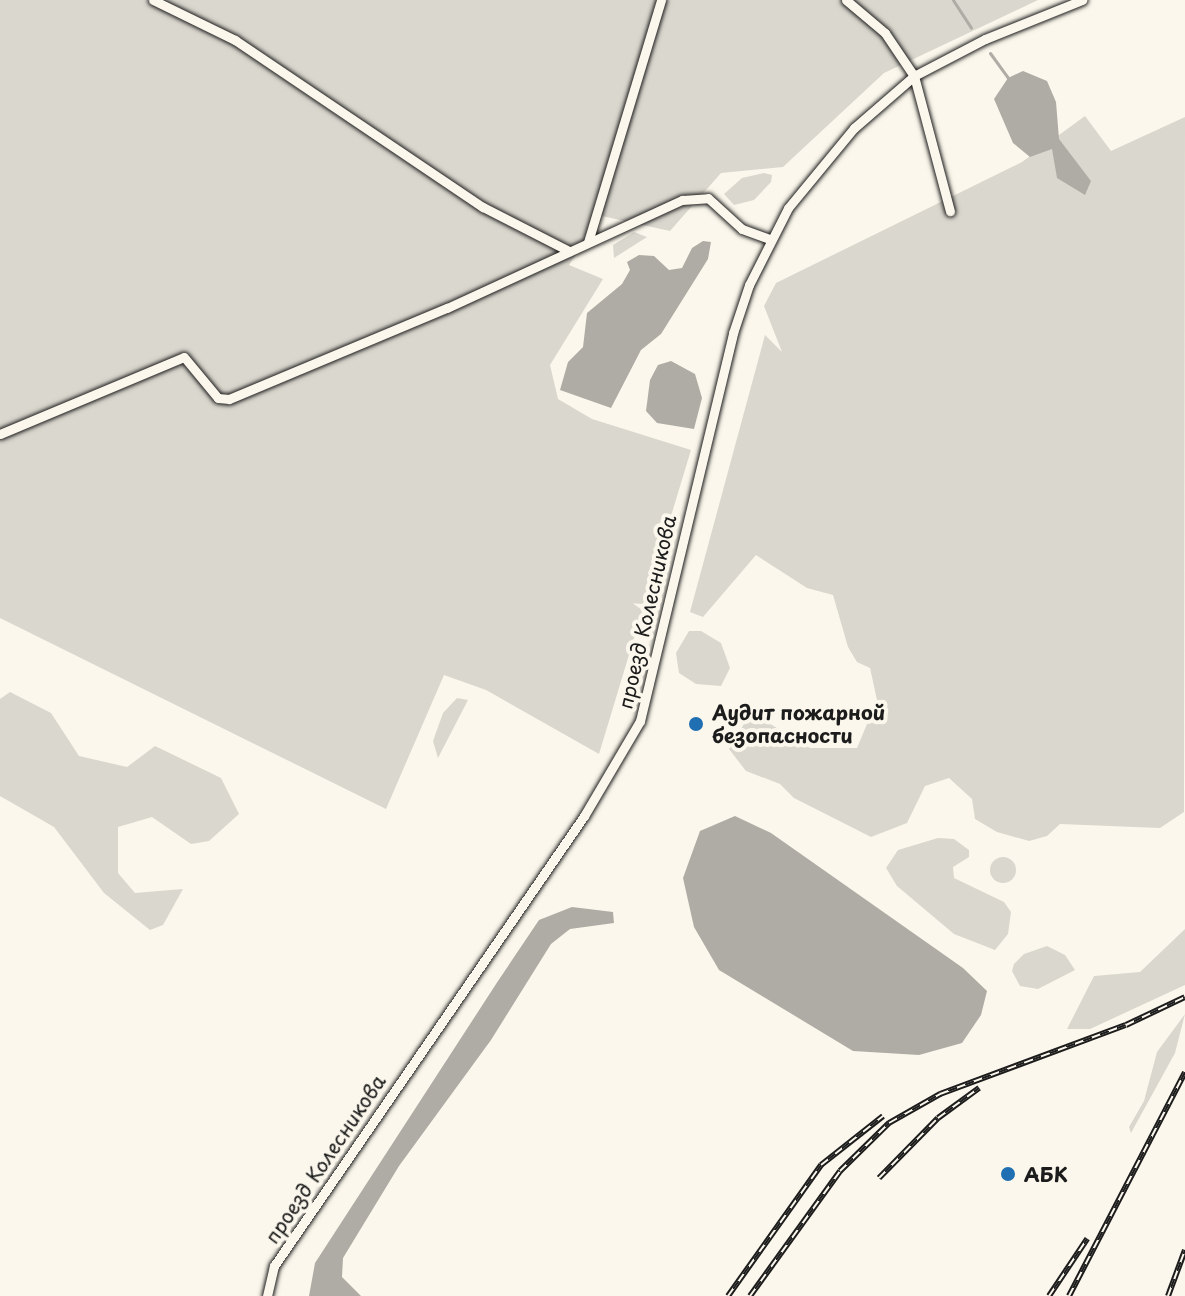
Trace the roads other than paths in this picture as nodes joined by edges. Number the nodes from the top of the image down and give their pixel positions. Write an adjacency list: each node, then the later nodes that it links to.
1 (153, 0): 9 (street)
2 (661, 0): 8 (street)
3 (846, 0): 5 (street)
4 (1082, 0): 5 (street, проезд Колесникова)
5 (914, 76): 6 (street); 7 (street, проезд Колесникова)
6 (950, 211)
7 (770, 239): 8 (street); 11 (street, проезд Колесникова)
8 (588, 242): 9 (street)
9 (569, 251): 10 (street)
10 (0, 434)
11 (267, 1296)

